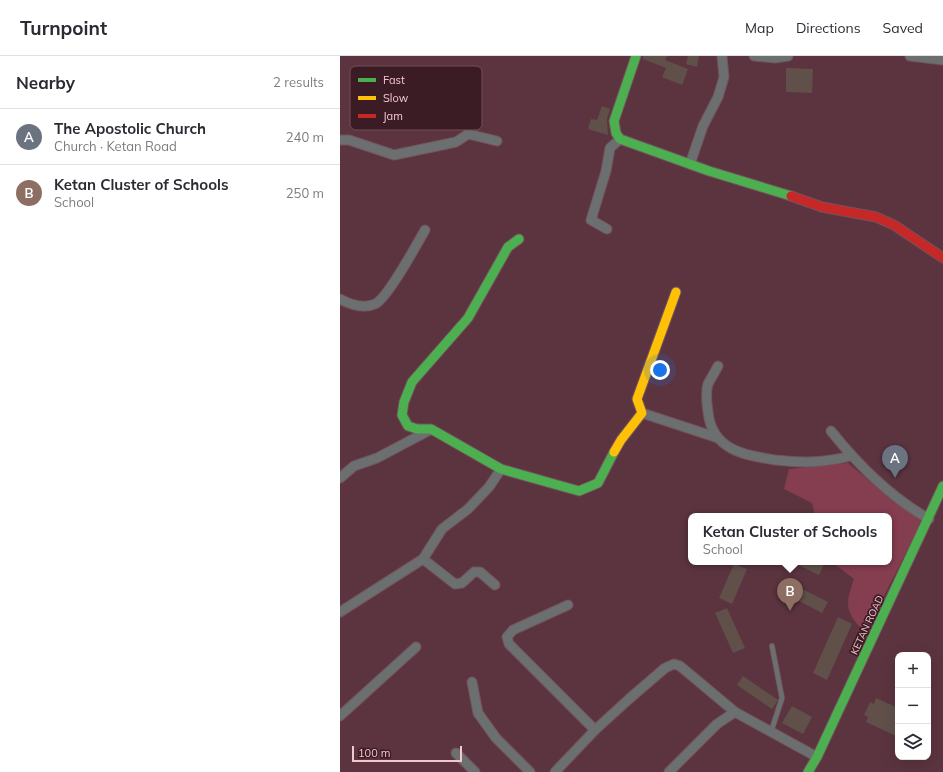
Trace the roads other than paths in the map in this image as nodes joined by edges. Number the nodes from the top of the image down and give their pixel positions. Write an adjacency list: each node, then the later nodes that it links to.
1 (636, 56): 7 (street)
2 (722, 56): 10 (street)
3 (754, 56): 4 (street)
4 (788, 56)
5 (910, 56): 6 (street)
6 (943, 60)
7 (620, 139): 10 (street); 11 (street)
8 (340, 140): 9 (street)
9 (497, 141)
10 (690, 164): 14 (street)
11 (607, 229)
12 (425, 230): 16 (street)
13 (519, 239): 19 (street)
14 (943, 258)
15 (676, 292): 18 (street)
16 (340, 299)
17 (718, 366): 21 (street)
18 (642, 413): 21 (street); 23 (street)
19 (432, 429): 23 (street); 24 (street)
20 (831, 431): 22 (street)
21 (718, 438): 22 (street)
22 (851, 456): 26 (street)
23 (501, 470): 27 (street)
24 (340, 478)
25 (943, 486): 26 (street, KETAN ROAD)
26 (929, 519): 39 (street, KETAN ROAD)
27 (423, 559): 28 (street); 30 (street)
28 (495, 585)
29 (568, 605): 36 (street)
30 (340, 612)
31 (772, 646): 37 (lane)
32 (416, 647): 35 (street)
33 (472, 682): 41 (street)
34 (735, 712): 36 (street); 37 (street); 43 (street)
35 (340, 716)
36 (595, 730): 42 (street)
37 (771, 732): 39 (street)
38 (456, 753): 40 (street)
39 (817, 757): 44 (street, KETAN ROAD)
40 (475, 772)
41 (530, 772)
42 (555, 772)
43 (669, 772)
44 (808, 772)

